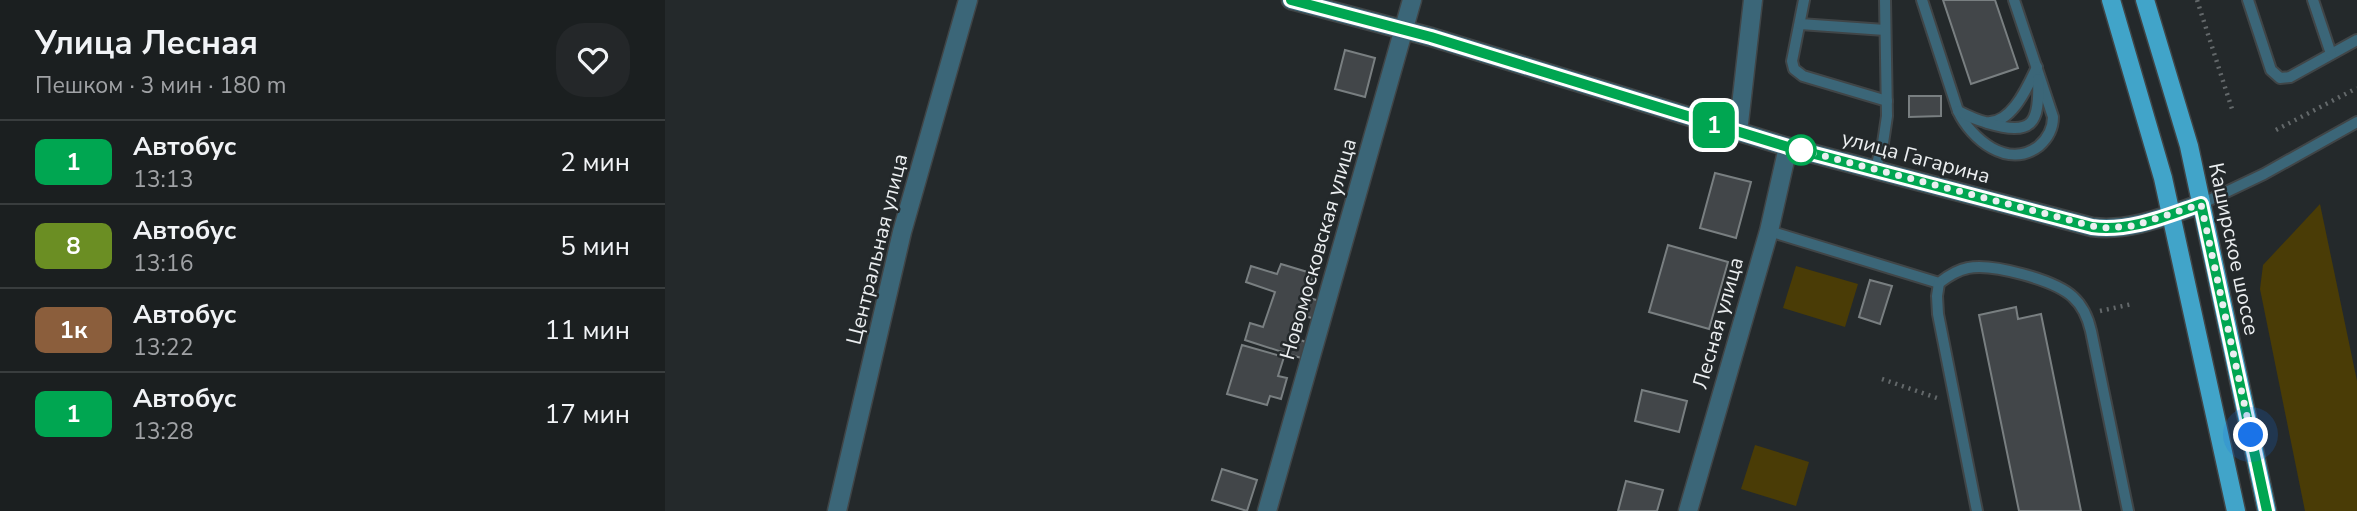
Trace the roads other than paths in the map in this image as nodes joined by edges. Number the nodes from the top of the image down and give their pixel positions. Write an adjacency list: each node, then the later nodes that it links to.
1 (968, 0): 30 (street, Центральная улица)
2 (1291, 0): 14 (street, улица Гагарина)
3 (1412, 0): 14 (street, Новомосковская улица)
4 (1753, 0): 23 (street)
5 (1804, 0): 13 (lane)
6 (1885, 0): 15 (lane)
7 (1922, 0): 20 (lane)
8 (2014, 0): 18 (lane)
9 (2111, 0): 27 (main road)
10 (2145, 0): 26 (main road, Каширское шоссе)
11 (2248, 0): 17 (lane)
12 (2313, 0): 17 (lane)
13 (1800, 24): 15 (lane); 19 (lane)
14 (1404, 29): 23 (street, улица Гагарина); 31 (street, Новомосковская улица)
15 (1885, 30): 19 (lane)
16 (2357, 40): 17 (lane)
17 (2331, 54)
18 (2038, 67): 20 (lane); 22 (lane); 22 (lane)
19 (1887, 101): 25 (lane)
20 (1958, 111): 22 (lane)
21 (2357, 122): 26 (lane, улица Гагарина)
22 (1987, 123)
23 (1738, 132): 24 (street, улица Гагарина)
24 (1788, 147): 25 (street, улица Гагарина); 28 (street, Лесная улица)
25 (1875, 170): 27 (street, улица Гагарина)
26 (2201, 204): 27 (street, улица Гагарина); 36 (main road, Каширское шоссе)
27 (2171, 214): 35 (main road)
28 (1769, 231): 29 (lane); 32 (street, Лесная улица)
29 (1939, 283): 33 (lane); 34 (lane)
30 (837, 511)
31 (1268, 511)
32 (1688, 511)
33 (1977, 511)
34 (2128, 511)
35 (2236, 511)
36 (2267, 511)

